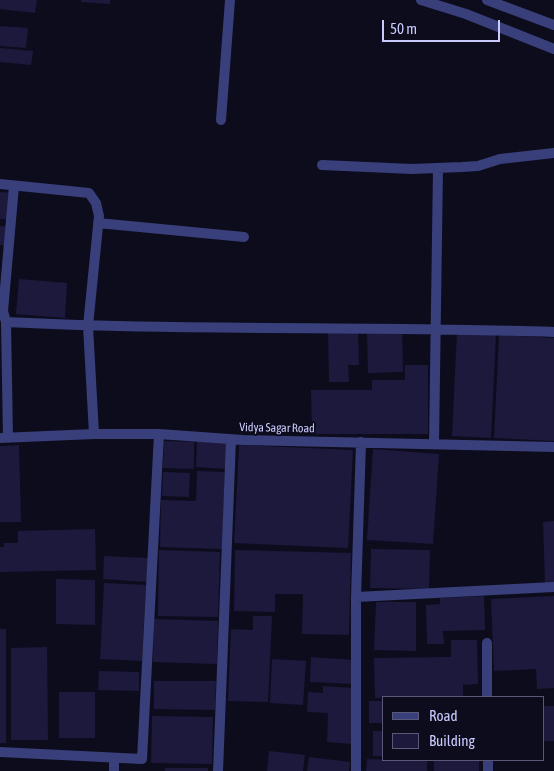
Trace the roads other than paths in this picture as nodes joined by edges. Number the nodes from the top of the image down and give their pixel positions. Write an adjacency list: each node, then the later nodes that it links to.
1 (230, 0): 6 (street)
2 (421, 0): 5 (street)
3 (487, 0): 4 (street)
4 (554, 25)
5 (554, 49)
6 (221, 120)
7 (554, 153): 9 (street)
8 (322, 165): 9 (street)
9 (438, 168): 16 (street)
10 (0, 184): 11 (street)
11 (14, 186): 12 (street); 14 (street)
12 (98, 223): 13 (street); 15 (street)
13 (244, 237)
14 (6, 322): 15 (street); 20 (street)
15 (88, 326): 16 (street); 18 (street)
16 (436, 328): 17 (street); 23 (street)
17 (554, 332)
18 (94, 434): 19 (street, Vidya Sagar Road); 20 (street, Vidya Sagar Road)
19 (159, 434): 21 (street, Vidya Sagar Road); 30 (street)
20 (4, 438)
21 (231, 440): 22 (street, Vidya Sagar Road); 32 (street)
22 (361, 442): 23 (street, Vidya Sagar Road); 26 (street)
23 (434, 444): 24 (street, Vidya Sagar Road)
24 (554, 446)
25 (554, 587): 26 (street)
26 (356, 597): 33 (street)
27 (487, 643): 28 (street)
28 (487, 696)
29 (0, 752): 30 (street)
30 (114, 758): 31 (street)
31 (114, 771)
32 (218, 771)
33 (356, 771)

